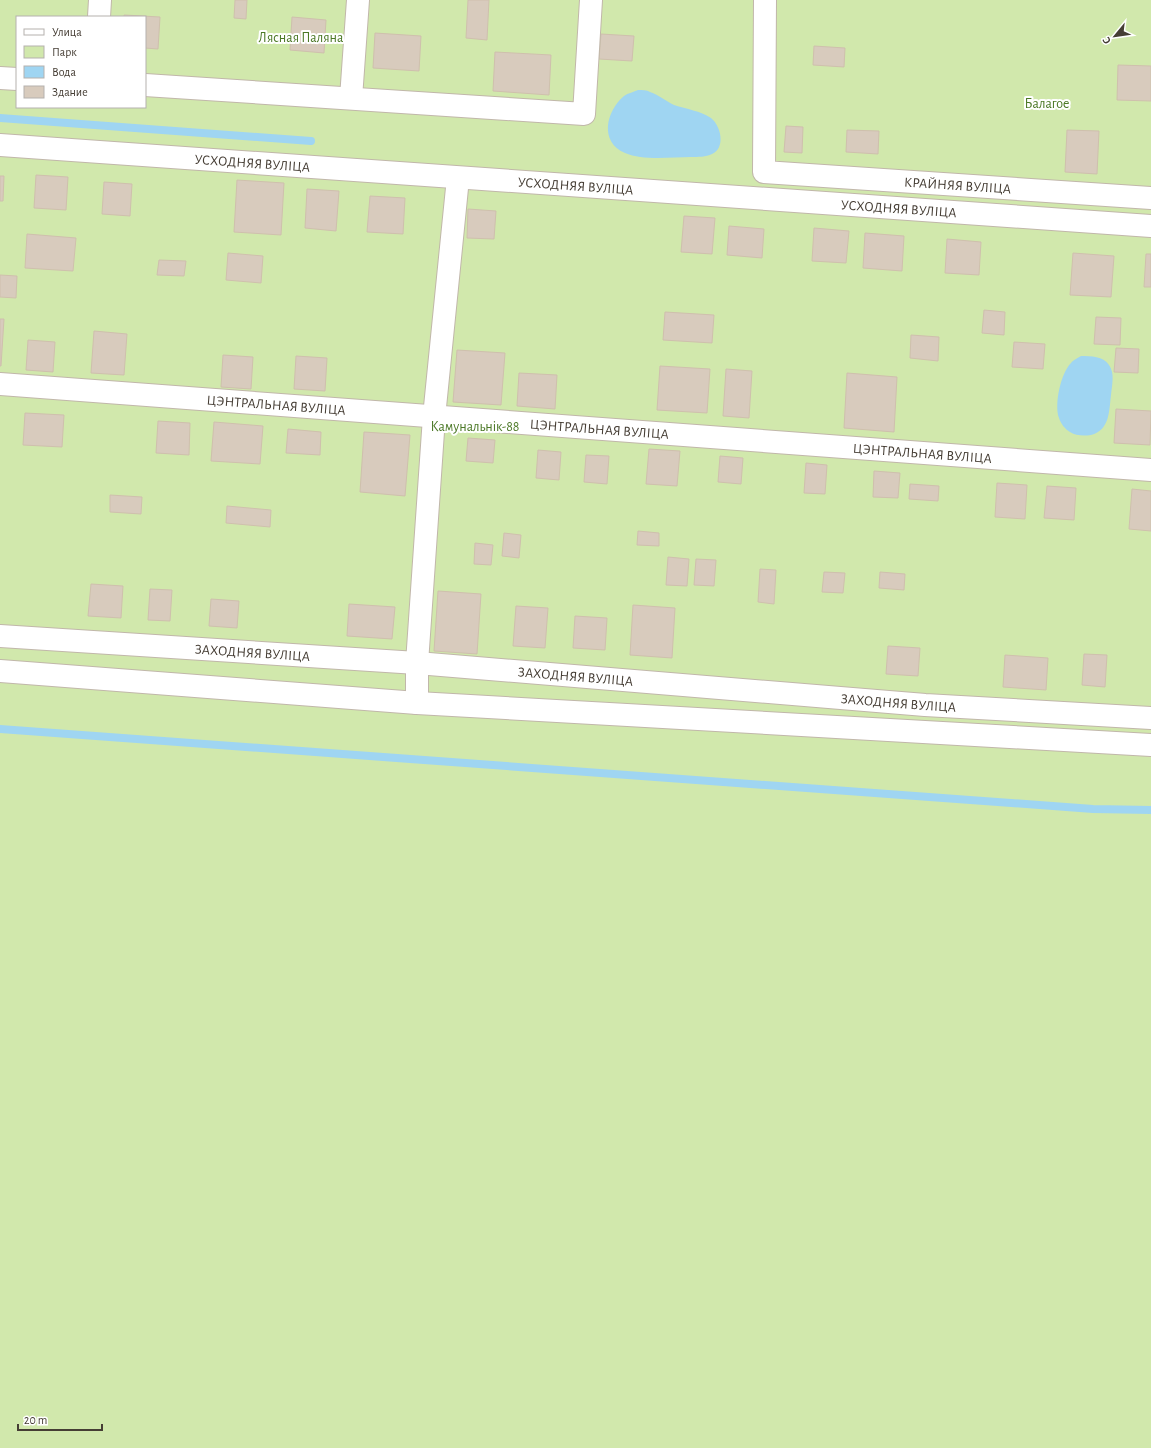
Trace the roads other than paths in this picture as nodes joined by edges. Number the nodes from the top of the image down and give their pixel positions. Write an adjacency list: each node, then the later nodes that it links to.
1 (100, 0): 5 (street)
2 (358, 0): 9 (street)
3 (591, 0): 9 (street)
4 (765, 0): 12 (street, КРАЙНЯЯ ВУЛІЦА)
5 (98, 16)
6 (0, 78): 7 (street)
7 (16, 79)
8 (146, 85): 9 (street)
9 (351, 98)
10 (0, 145): 11 (street, УСХОДНЯЯ ВУЛІЦА)
11 (458, 178): 13 (street, УСХОДНЯЯ ВУЛІЦА); 15 (street)
12 (1151, 198)
13 (1151, 226)
14 (0, 384): 15 (street, ЦЭНТРАЛЬНАЯ ВУЛІЦА)
15 (434, 418): 16 (street, ЦЭНТРАЛЬНАЯ ВУЛІЦА); 18 (street)
16 (1151, 470)
17 (0, 636): 18 (street, ЗАХОДНЯЯ ВУЛІЦА)
18 (417, 663): 20 (street); 21 (street, ЗАХОДНЯЯ ВУЛІЦА)
19 (0, 671): 20 (street)
20 (417, 703): 22 (street)
21 (1151, 718)
22 (1151, 745)

